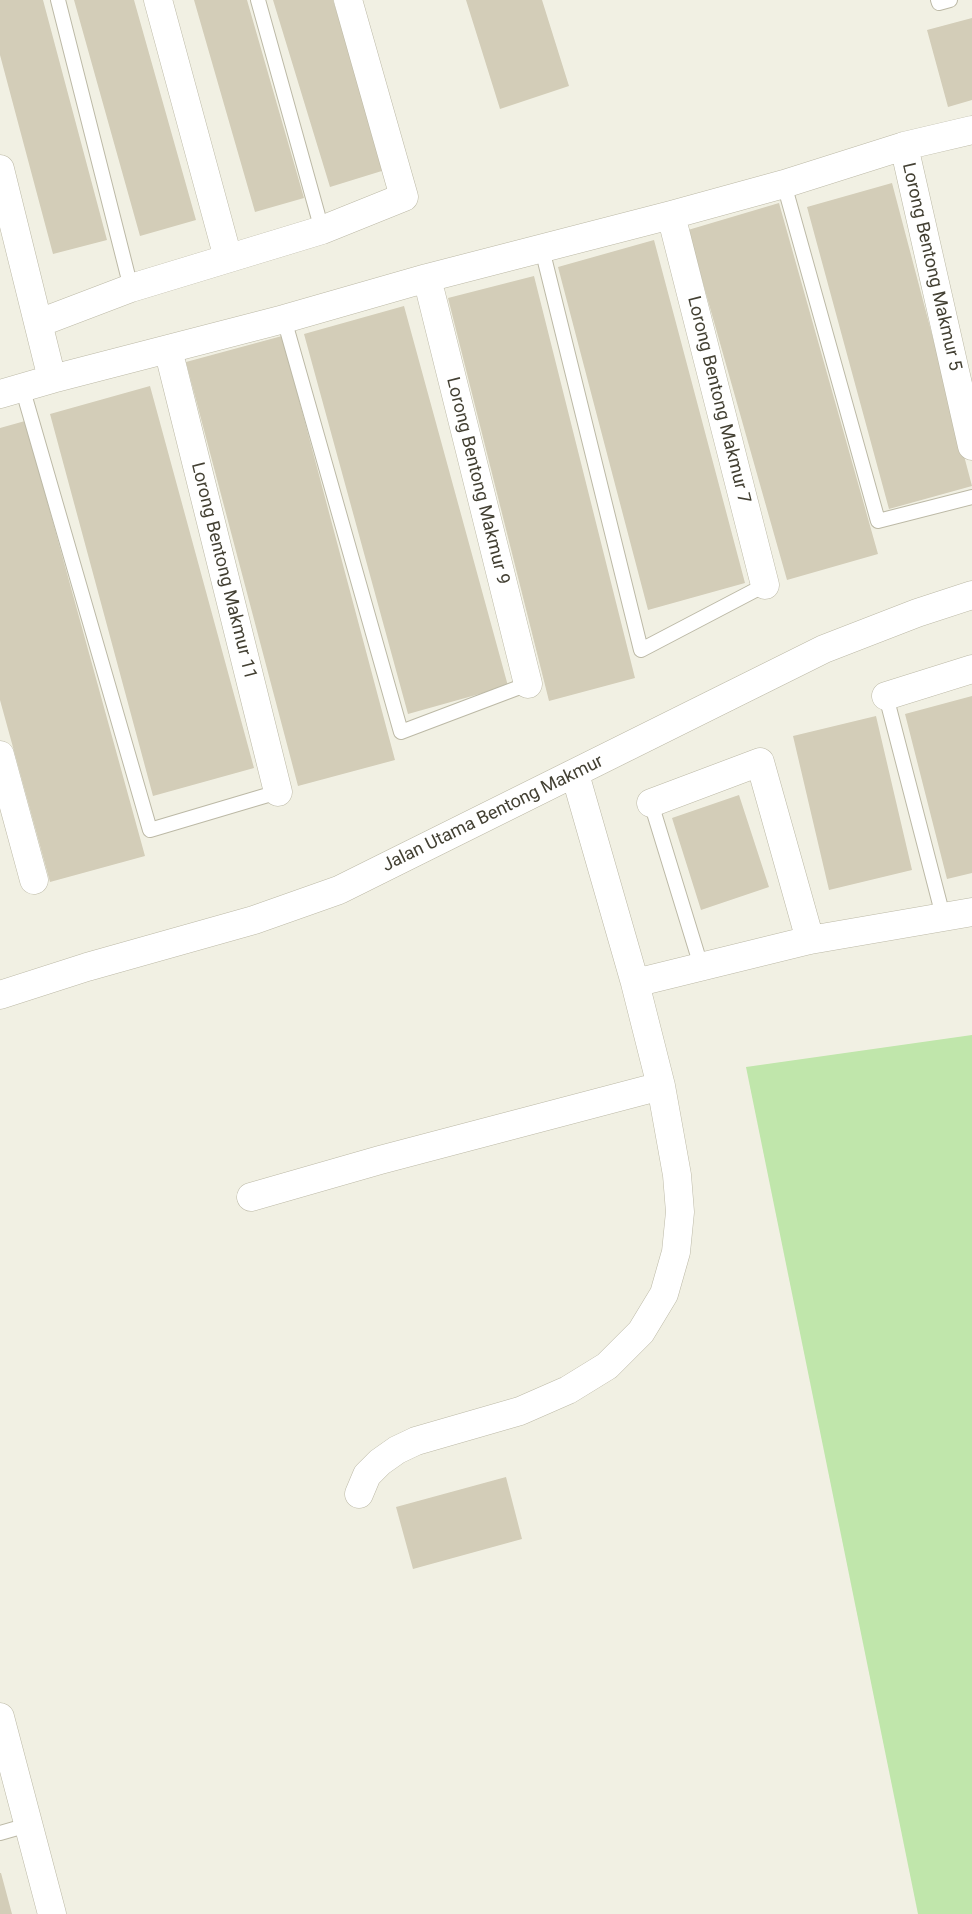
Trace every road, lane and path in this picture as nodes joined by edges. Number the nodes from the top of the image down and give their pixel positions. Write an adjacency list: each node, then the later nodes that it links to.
1 (58, 0): 16 (lane)
2 (158, 0): 14 (street)
3 (258, 0): 12 (lane)
4 (348, 0): 12 (street)
5 (938, 0): 6 (lane)
6 (950, 0)
7 (972, 130): 8 (street)
8 (904, 146): 10 (street); 22 (street, Lorong Bentong Makmur 5)
9 (0, 169): 18 (street)
10 (784, 184): 11 (street); 23 (lane)
11 (671, 215): 13 (street); 24 (street, Lorong Bentong Makmur 7)
12 (322, 230): 14 (street)
13 (542, 249): 15 (street); 24 (lane)
14 (228, 258): 16 (street)
15 (427, 278): 17 (street); 27 (street, Lorong Bentong Makmur 9)
16 (131, 288): 18 (street)
17 (284, 319): 19 (street); 27 (lane)
18 (38, 323): 20 (street)
19 (168, 350): 20 (street); 31 (street, Lorong Bentong Makmur 11)
20 (52, 378): 21 (street)
21 (11, 390): 31 (lane)
22 (972, 446)
23 (972, 496)
24 (765, 585)
25 (972, 595): 30 (street, Jalan Utama Bentong Makmur)
26 (972, 669): 28 (street)
27 (528, 684)
28 (886, 696): 35 (lane)
29 (0, 755): 33 (street)
30 (575, 774): 38 (street); 39 (street, Jalan Utama Bentong Makmur)
31 (278, 792)
32 (651, 803): 36 (street); 37 (lane)
33 (34, 880)
34 (972, 912): 35 (street)
35 (943, 916): 36 (street)
36 (810, 940): 37 (street)
37 (701, 966): 38 (street)
38 (635, 983): 40 (street)
39 (0, 994)
40 (661, 1086): 41 (street); 42 (street)
41 (251, 1197)
42 (359, 1494)
43 (0, 1717): 44 (street)
44 (28, 1825): 45 (lane); 46 (street)
45 (0, 1833)
46 (52, 1914)

